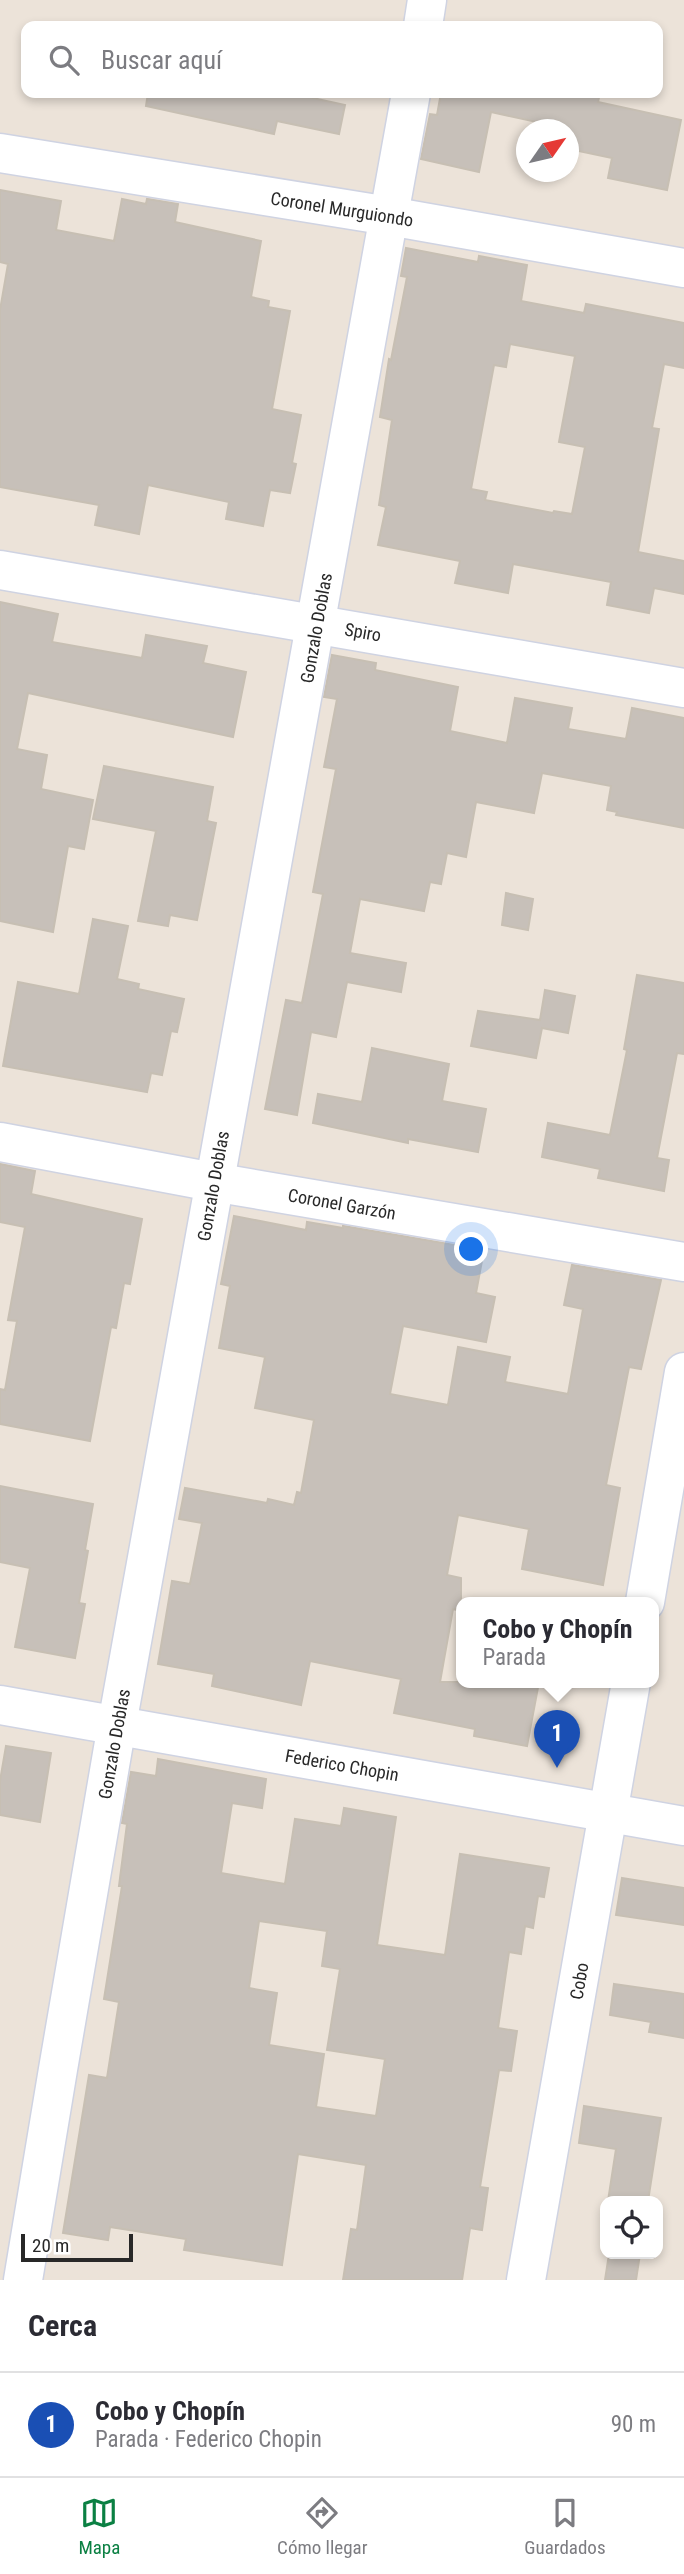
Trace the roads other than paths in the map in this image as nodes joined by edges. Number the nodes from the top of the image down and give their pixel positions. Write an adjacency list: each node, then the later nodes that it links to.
1 (427, 0): 2 (street)
2 (424, 21)
3 (410, 98): 5 (street, Gonzalo Doblas)
4 (0, 153): 5 (street, Coronel Murguiondo)
5 (389, 216): 6 (street, Coronel Murguiondo); 8 (street, Gonzalo Doblas)
6 (684, 268)
7 (0, 570): 8 (street, Spiro)
8 (317, 625): 9 (street, Spiro); 11 (street, Gonzalo Doblas)
9 (684, 688)
10 (0, 1142): 11 (street, Coronel Garzón)
11 (213, 1182): 12 (street, Coronel Garzón); 17 (street, Gonzalo Doblas)
12 (684, 1262)
13 (684, 1372): 14 (street)
14 (646, 1597)
15 (630, 1688): 18 (street, Cobo)
16 (0, 1705): 17 (street, Federico Chopin)
17 (116, 1725): 18 (street, Federico Chopin); 21 (street, Gonzalo Doblas)
18 (608, 1812): 19 (street, Federico Chopin); 22 (street, Cobo)
19 (684, 1826)
20 (0, 2275): 21 (street)
21 (24, 2280)
22 (526, 2280)

